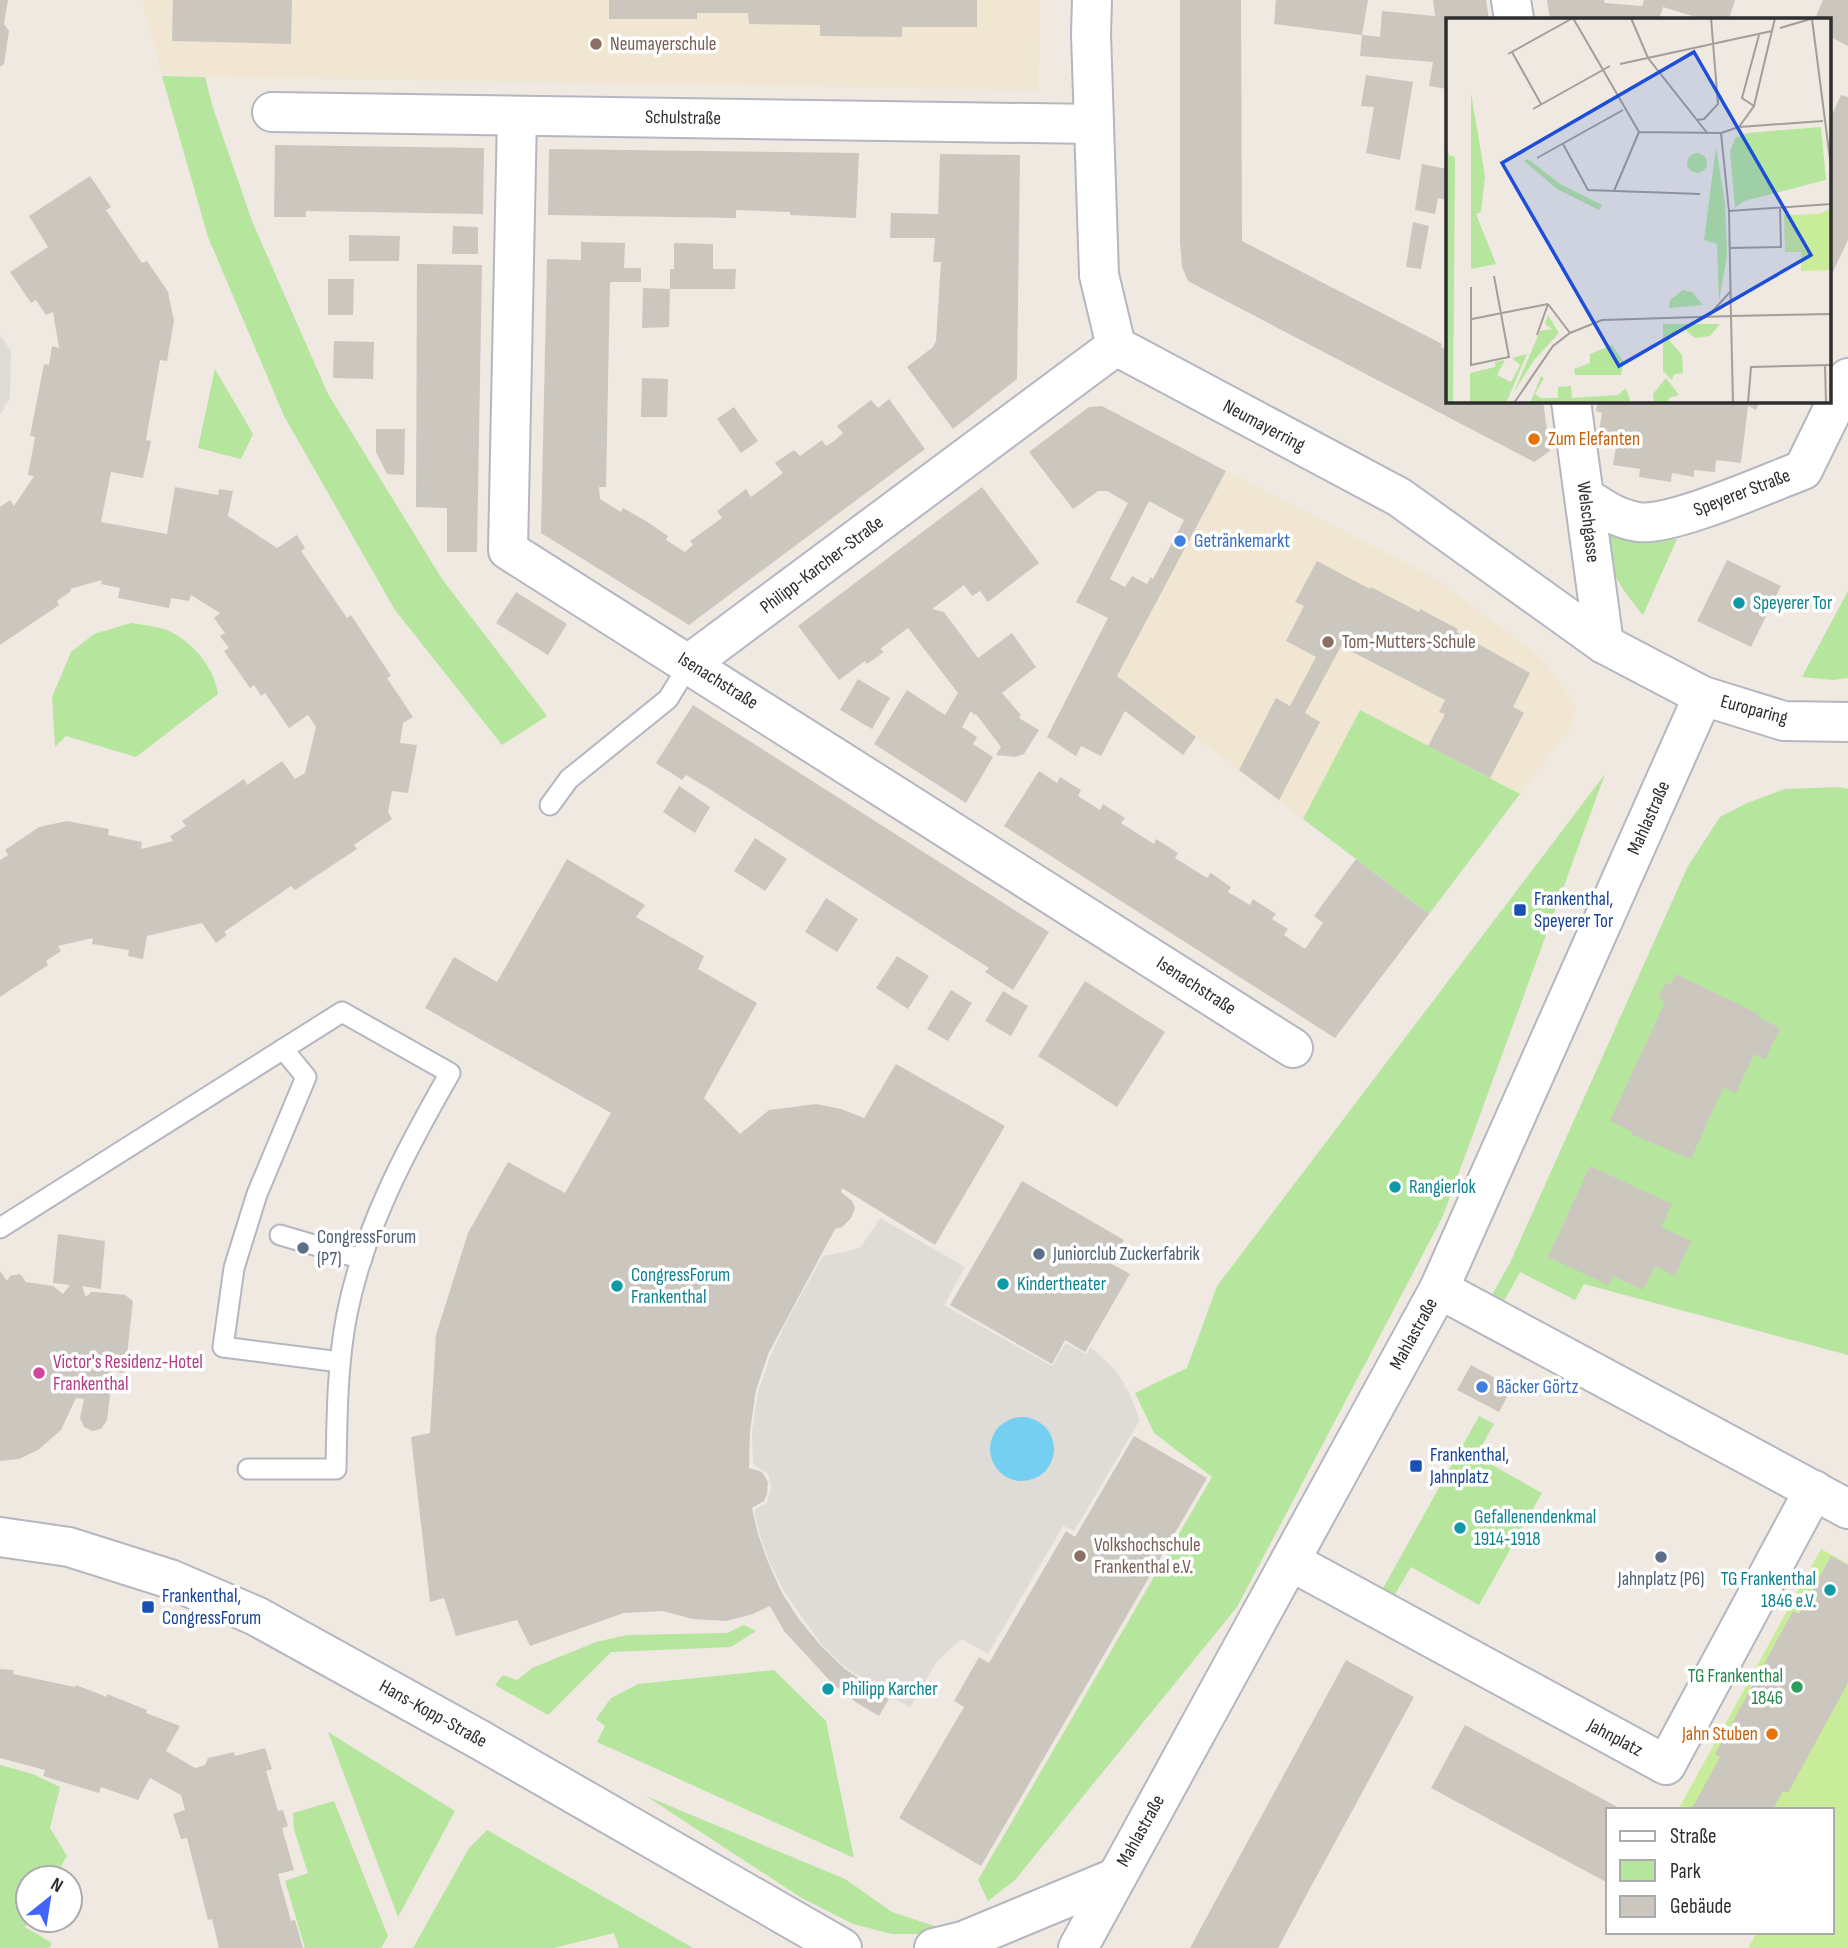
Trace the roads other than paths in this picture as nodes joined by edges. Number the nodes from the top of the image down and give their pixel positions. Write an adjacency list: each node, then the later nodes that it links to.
1 (1092, 0): 6 (street)
2 (1511, 0): 3 (street)
3 (1514, 18)
4 (272, 112): 5 (street, Schulstraße)
5 (517, 116): 6 (street, Schulstraße); 12 (street, Isenachstraße)
6 (1094, 124): 7 (street)
7 (1116, 345): 11 (street, Neumayerring); 12 (street, Philipp-Karcher-Straße)
8 (1848, 378): 10 (street, Speyerer Straße)
9 (1571, 402): 10 (street, Welschgasse)
10 (1585, 497): 11 (street, Welschgasse)
11 (1604, 644): 13 (street, Neumayerring)
12 (690, 663): 15 (lane, Philipp-Karcher-Straße); 16 (street, Isenachstraße)
13 (1703, 696): 14 (street, Europaring); 21 (street, Mahlastraße)
14 (1848, 722)
15 (551, 805)
16 (1293, 1048)
17 (284, 1049): 18 (lane); 20 (lane); 22 (lane)
18 (0, 1228)
19 (280, 1235): 20 (lane)
20 (362, 1259): 22 (lane)
21 (1439, 1289): 24 (street); 27 (street, Mahlastraße)
22 (340, 1362): 23 (lane)
23 (248, 1469)
24 (1814, 1490): 25 (street); 27 (street, Jahnplatz)
25 (1848, 1509)
26 (0, 1537): 29 (street, Hans-Kopp-Straße)
27 (1290, 1561): 28 (street, Mahlastraße)
28 (1115, 1878): 30 (street); 31 (street, Mahlastraße)
29 (842, 1948)
30 (934, 1948)
31 (1077, 1948)

